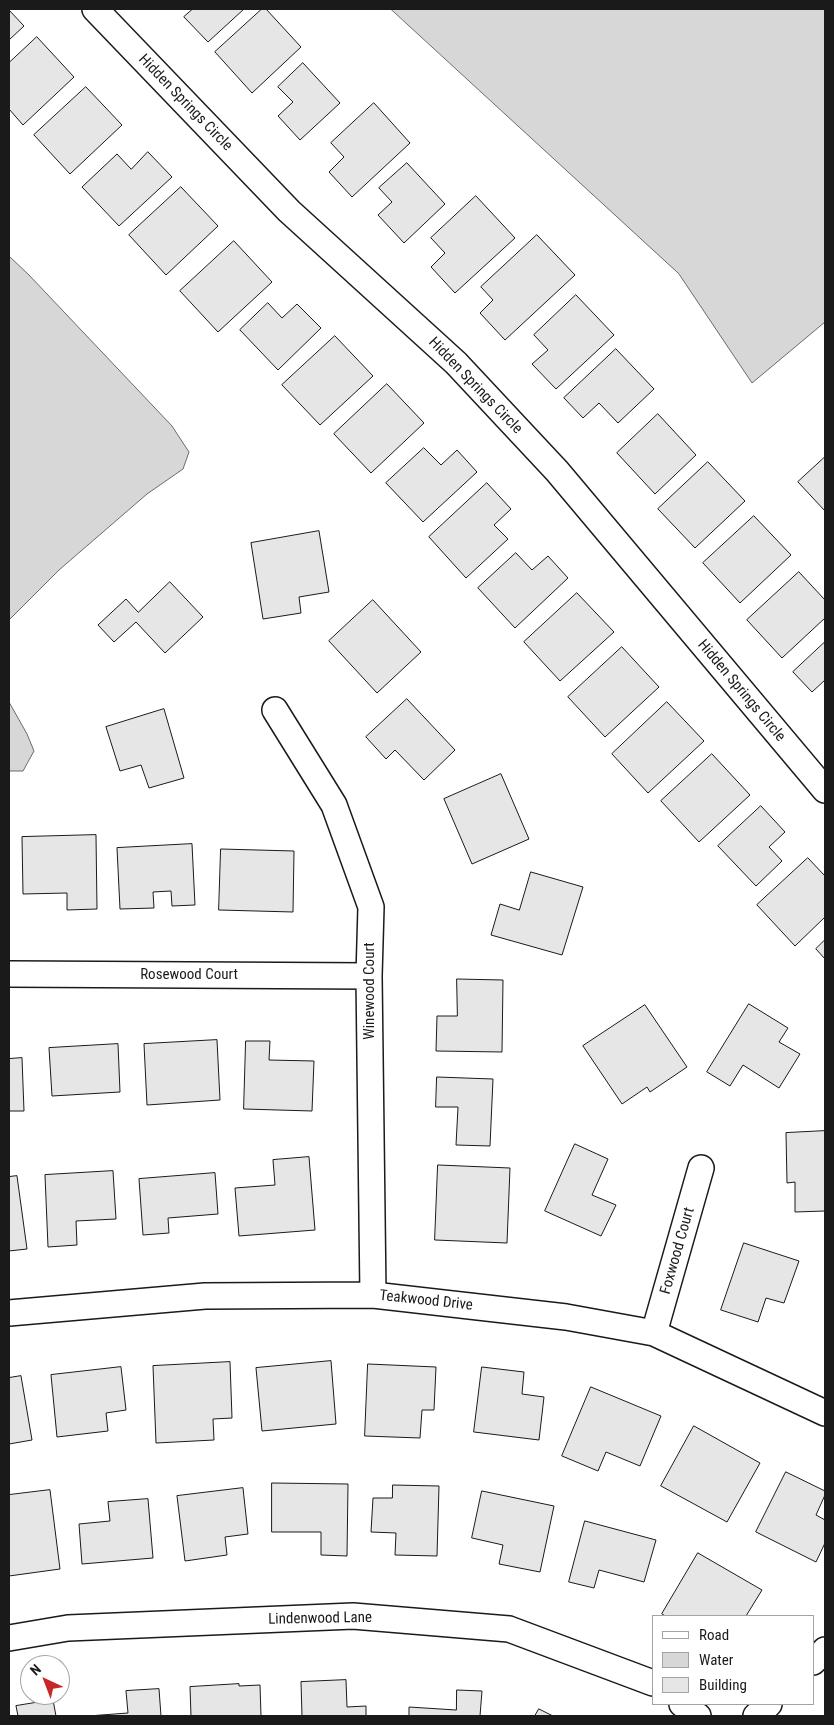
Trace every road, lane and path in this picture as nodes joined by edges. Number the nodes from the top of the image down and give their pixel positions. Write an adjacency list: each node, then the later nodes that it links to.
1 (95, 9): 3 (street, Hidden Springs Circle)
2 (275, 710): 5 (street, Winewood Court)
3 (825, 790)
4 (9, 974): 5 (street, Rosewood Court)
5 (369, 976): 7 (street, Winewood Court)
6 (701, 1168): 9 (street, Foxwood Court)
7 (373, 1296): 8 (street, Teakwood Drive); 9 (street, Teakwood Drive)
8 (9, 1313)
9 (654, 1333): 10 (street, Teakwood Drive)
10 (825, 1413)
11 (9, 1638): 14 (street, Lindenwood Lane)
12 (825, 1650): 13 (street)
13 (814, 1661)
14 (652, 1683)
15 (683, 1705): 17 (street)
16 (768, 1705): 18 (street)
17 (698, 1716)
18 (756, 1716)

